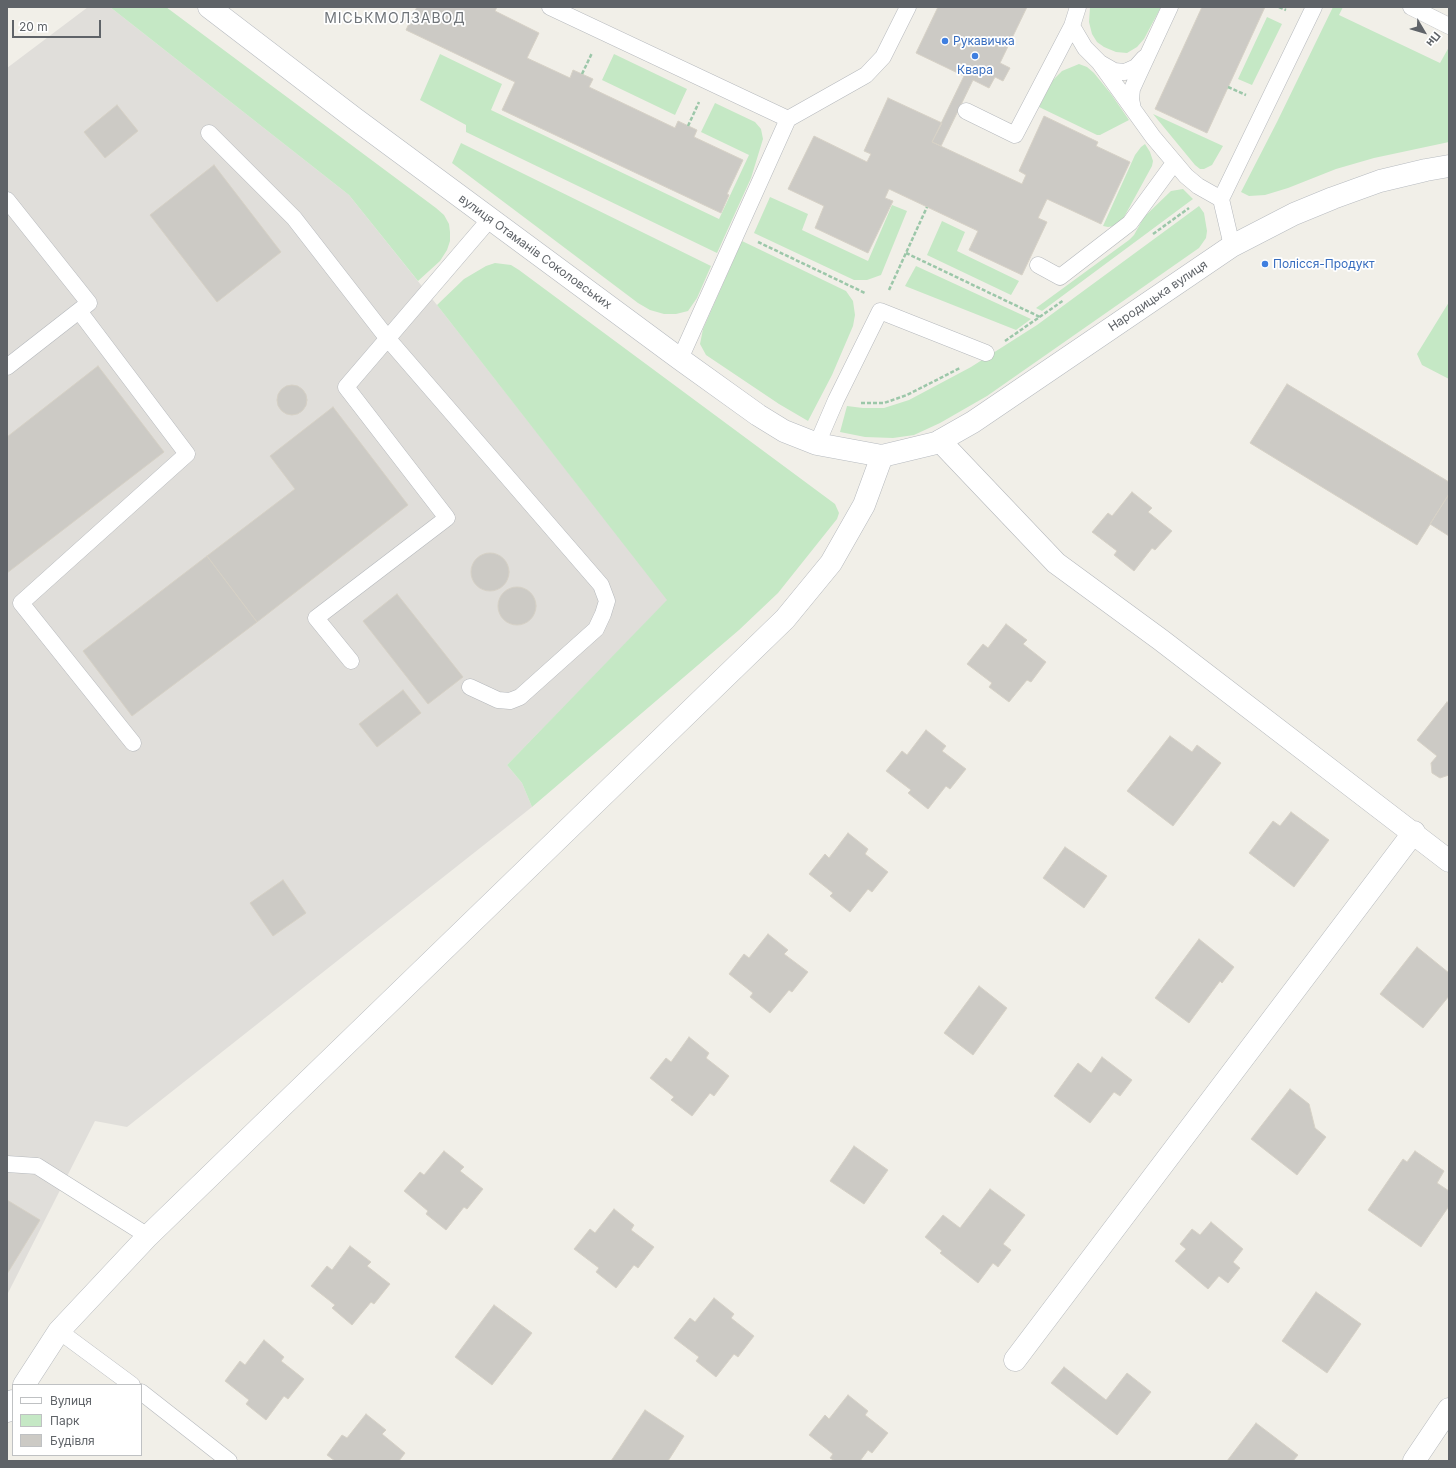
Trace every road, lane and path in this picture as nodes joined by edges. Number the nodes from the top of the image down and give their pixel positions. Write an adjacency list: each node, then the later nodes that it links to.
1 (209, 7): 24 (street, вулиця Отаманів Соколовських)
2 (550, 7): 16 (lane)
3 (908, 7): 16 (lane)
4 (1170, 7): 10 (lane)
5 (1314, 7): 20 (lane)
6 (1411, 7): 9 (lane)
7 (1074, 8): 8 (lane)
8 (1072, 26): 11 (lane); 15 (lane)
9 (1449, 26)
10 (1148, 53): 11 (lane); 14 (lane)
11 (1099, 62): 14 (lane)
12 (1228, 87): 13 (path)
13 (1249, 97)
14 (1133, 109): 18 (lane)
15 (966, 112)
16 (788, 119): 25 (lane)
17 (209, 133): 34 (lane)
18 (1174, 162): 20 (lane); 29 (lane)
19 (1449, 166): 27 (street, Народицька вулиця)
20 (1221, 199): 27 (lane)
21 (7, 200): 32 (lane)
22 (927, 207): 28 (path)
23 (1190, 207): 26 (path)
24 (490, 219): 34 (lane); 36 (street, вулиця Отаманів Соколовських)
25 (737, 232): 31 (path); 36 (lane)
26 (1152, 235)
27 (1232, 246): 39 (street, Народицька вулиця)
28 (906, 253): 31 (path); 33 (path)
29 (1038, 265)
30 (1066, 299): 33 (path)
31 (882, 306): 35 (lane); 38 (lane)
32 (79, 311): 37 (lane); 44 (lane)
33 (1041, 317): 35 (path)
34 (388, 339): 42 (lane); 43 (lane)
35 (986, 353): 38 (path)
36 (680, 359): 40 (street, вулиця Отаманів Соколовських)
37 (7, 367)
38 (836, 400): 40 (lane)
39 (940, 441): 41 (street, Народицька вулиця); 45 (street)
40 (818, 444): 41 (street, вулиця Отаманів Соколовських)
41 (882, 456): 48 (street)
42 (351, 661)
43 (470, 687)
44 (132, 743)
45 (1414, 832): 46 (street); 50 (street)
46 (1449, 861)
47 (7, 1164): 48 (lane)
48 (148, 1236): 49 (street)
49 (59, 1332): 51 (street); 52 (lane)
50 (1015, 1360)
51 (25, 1384)
52 (131, 1384)
53 (142, 1393): 55 (lane)
54 (1449, 1409): 56 (street)
55 (229, 1461)
56 (1414, 1461)

